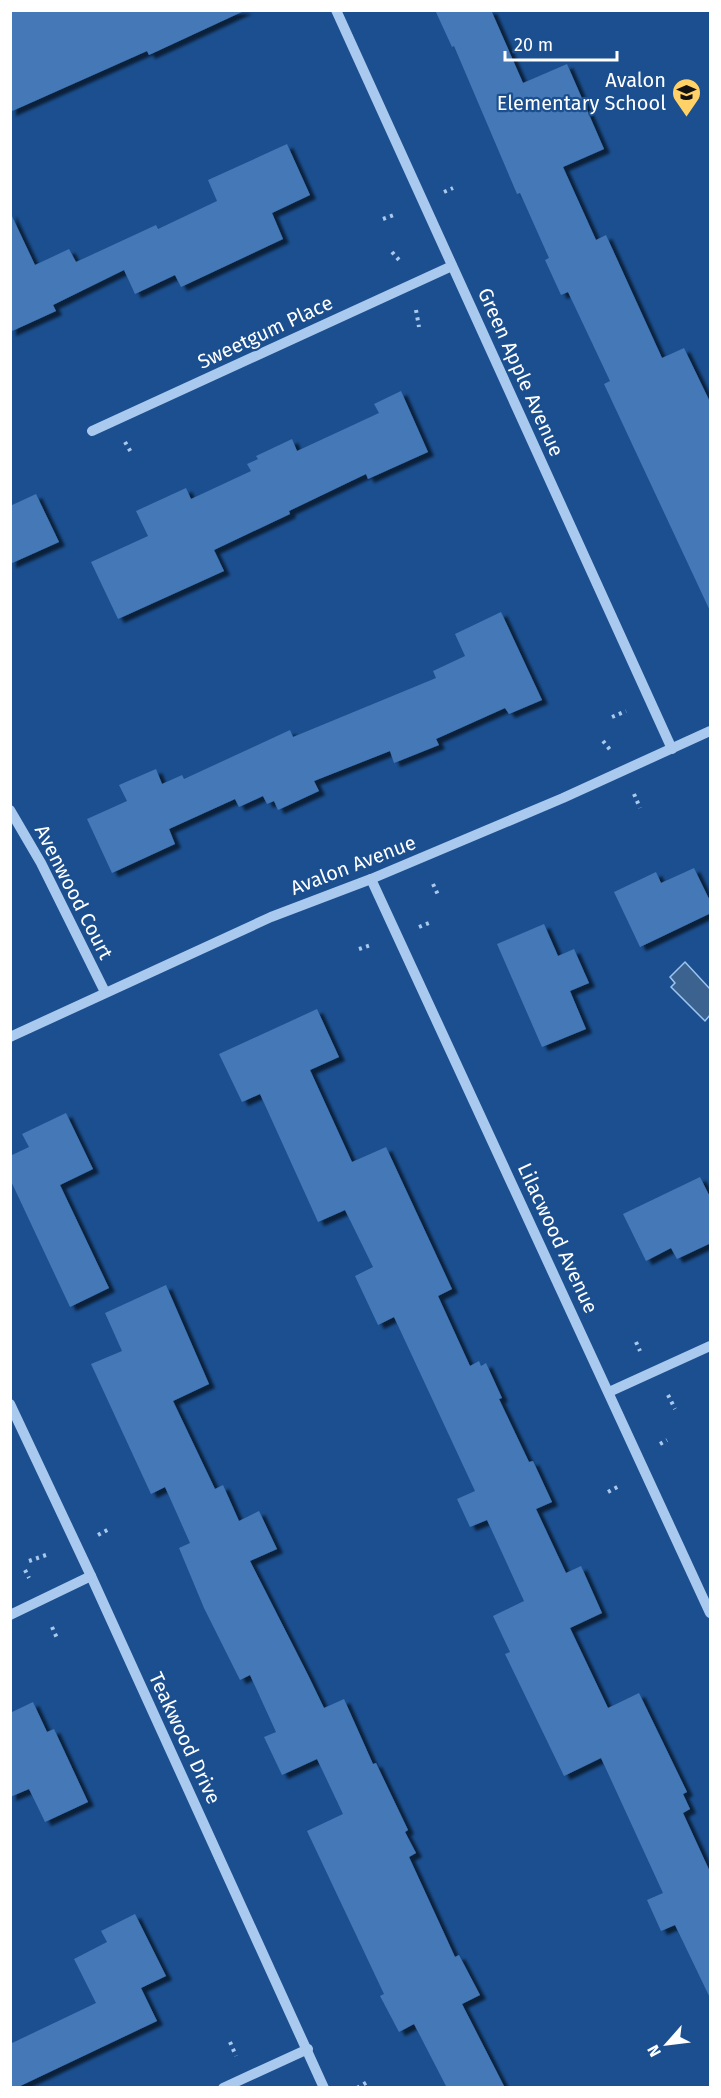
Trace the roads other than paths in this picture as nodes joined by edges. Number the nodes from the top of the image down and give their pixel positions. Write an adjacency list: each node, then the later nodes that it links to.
1 (336, 10): 2 (street, Green Apple Avenue)
2 (452, 266): 3 (street, Sweetgum Place); 5 (street, Green Apple Avenue)
3 (92, 431)
4 (711, 731): 5 (street, Avalon Avenue)
5 (672, 749): 7 (street, Avalon Avenue)
6 (10, 810): 8 (street, Avenwood Court)
7 (371, 879): 8 (street, Avalon Avenue); 11 (street, Lilacwood Avenue)
8 (105, 992): 9 (street, Avalon Avenue)
9 (10, 1037)
10 (711, 1346): 11 (street)
11 (609, 1392): 14 (street, Lilacwood Avenue)
12 (10, 1404): 13 (street, Teakwood Drive)
13 (91, 1576): 15 (street); 16 (street, Teakwood Drive)
14 (711, 1613)
15 (10, 1615)
16 (308, 2049): 17 (street); 18 (street, Teakwood Drive)
17 (223, 2088)
18 (324, 2088)

